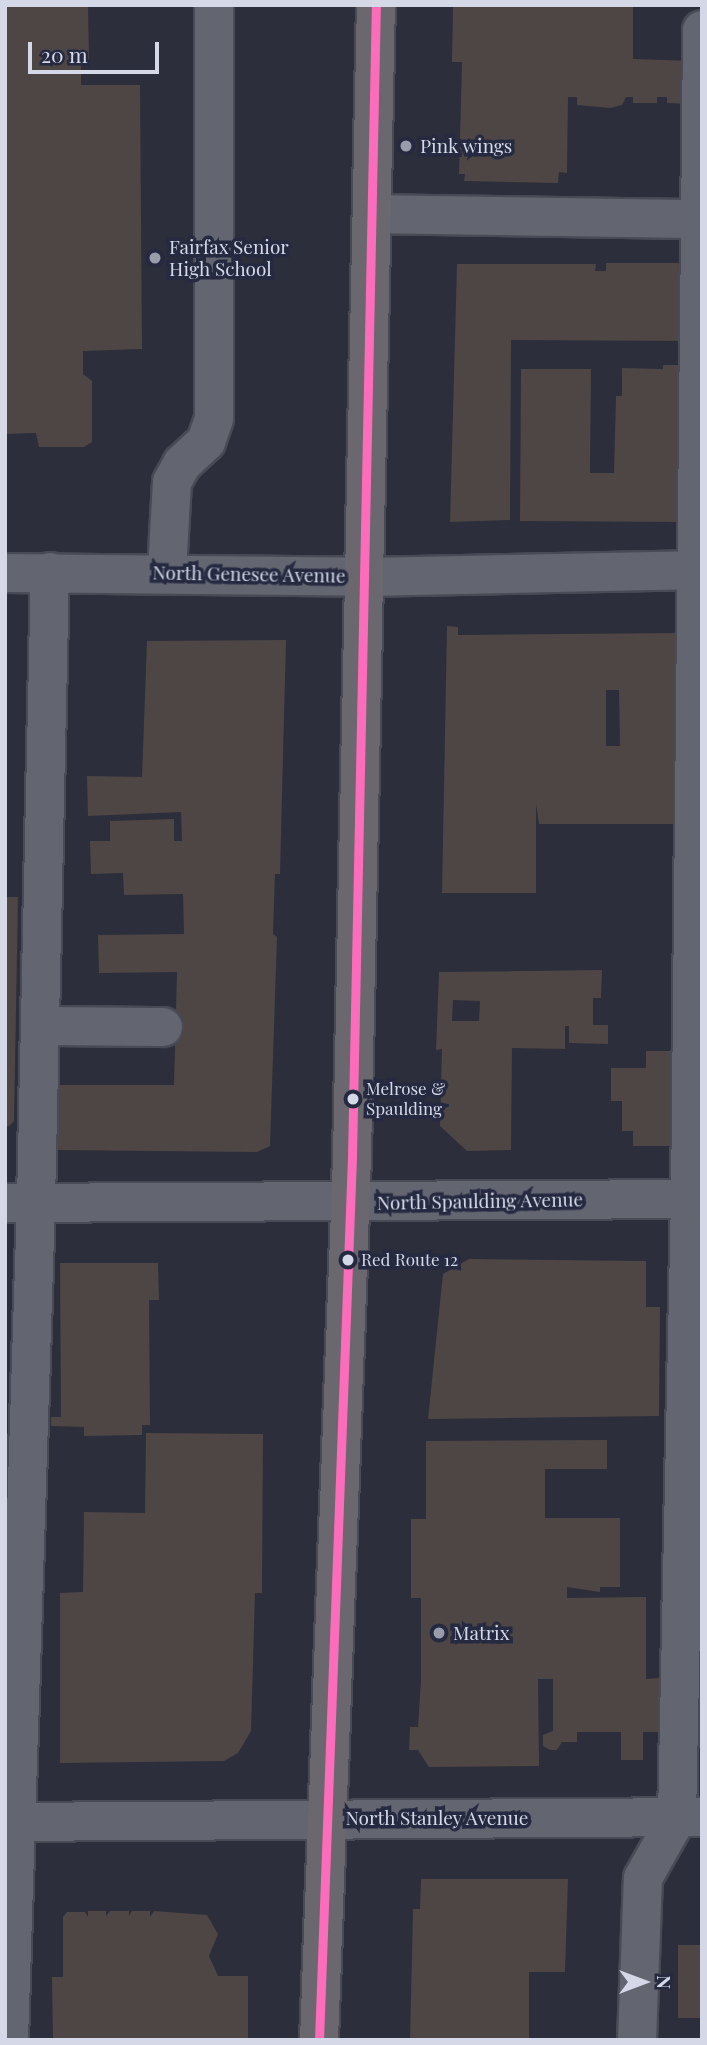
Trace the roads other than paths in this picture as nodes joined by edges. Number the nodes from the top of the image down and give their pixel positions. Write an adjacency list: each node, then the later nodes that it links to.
1 (214, 5): 7 (street)
2 (376, 5): 4 (main road)
3 (702, 30): 5 (street)
4 (373, 214): 5 (street); 10 (main road)
5 (699, 219): 6 (street)
6 (698, 570): 10 (street, North Genesee Avenue); 13 (street)
7 (167, 571): 8 (street, North Genesee Avenue); 10 (street, North Genesee Avenue)
8 (50, 572): 9 (street, North Genesee Avenue); 11 (street)
9 (5, 573)
10 (367, 576): 14 (main road)
11 (40, 1026): 12 (street); 15 (street)
12 (163, 1027)
13 (696, 1199): 14 (street, North Spaulding Avenue); 16 (street)
14 (350, 1202): 15 (street, North Spaulding Avenue); 17 (main road)
15 (21, 1203): 18 (street)
16 (689, 1817): 17 (street, North Stanley Avenue); 21 (street)
17 (324, 1819): 18 (street, North Stanley Avenue); 20 (main road)
18 (10, 1822): 19 (street)
19 (9, 2040)
20 (318, 2040)
21 (637, 2040)

